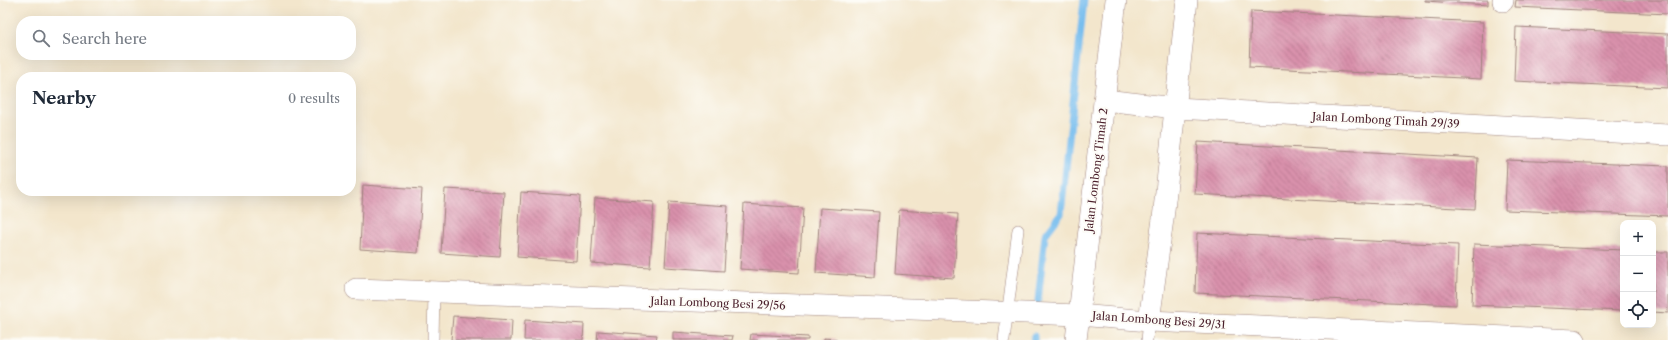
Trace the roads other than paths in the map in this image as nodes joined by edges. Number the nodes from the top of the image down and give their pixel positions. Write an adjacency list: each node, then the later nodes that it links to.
1 (1116, 0): 3 (street, Jalan Lombong Timah 2)
2 (1187, 0): 4 (street)
3 (1104, 100): 4 (street, Jalan Lombong Timah 29/39); 10 (street, Jalan Lombong Timah 2)
4 (1176, 108): 5 (street, Jalan Lombong Timah 29/39); 11 (street)
5 (1668, 135)
6 (1018, 230): 9 (lane)
7 (356, 289): 8 (street, Jalan Lombong Besi 29/56)
8 (434, 292): 9 (street, Jalan Lombong Besi 29/56); 12 (lane)
9 (1006, 313): 10 (street, Jalan Lombong Besi 29/56); 13 (lane)
10 (1079, 315): 11 (street, Jalan Lombong Besi 29/31); 14 (street, Jalan Lombong Timah 2)
11 (1148, 331): 15 (street, Jalan Lombong Besi 29/31)
12 (433, 340)
13 (1004, 340)
14 (1076, 340)
15 (1575, 340)

